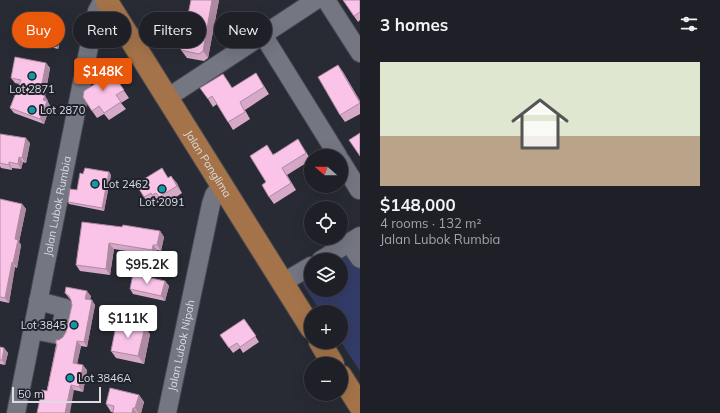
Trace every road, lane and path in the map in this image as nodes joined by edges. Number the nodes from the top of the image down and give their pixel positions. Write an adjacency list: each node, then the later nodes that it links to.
1 (104, 0): 8 (main road, Jalan Panglima); 18 (street, Jalan Lubok Rumbia)
2 (316, 0): 4 (street)
3 (326, 0): 7 (street)
4 (272, 29)
5 (243, 48): 8 (street)
6 (271, 48): 9 (street)
7 (360, 53)
8 (167, 98): 11 (main road, Jalan Panglima)
9 (334, 149)
10 (348, 172): 12 (street)
11 (221, 186): 17 (main road, Jalan Panglima); 24 (street, Jalan Lubok Nipah)
12 (359, 190)
13 (354, 239): 14 (street); 15 (street)
14 (332, 253)
15 (360, 259)
16 (304, 270): 17 (street)
17 (282, 283): 19 (main road, Jalan Panglima)
18 (38, 301): 20 (street, Jalan Lubok Rumbia); 20 (street)
19 (304, 317)
20 (32, 330): 23 (street, Jalan Lubok Rumbia)
21 (348, 387): 22 (main road)
22 (360, 406)
23 (16, 413)
24 (167, 413)

